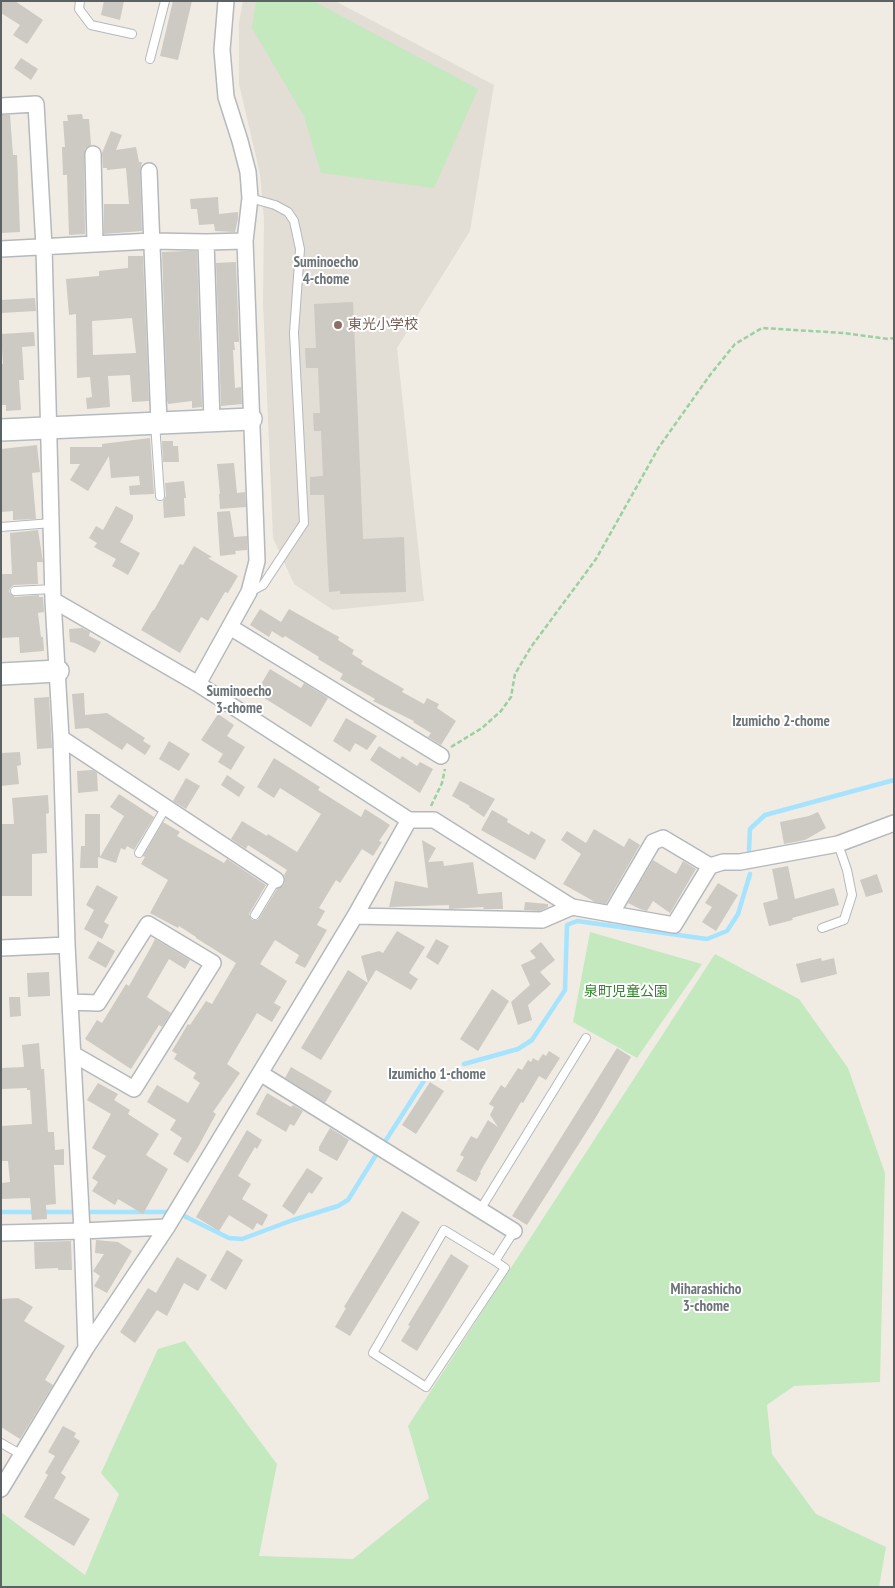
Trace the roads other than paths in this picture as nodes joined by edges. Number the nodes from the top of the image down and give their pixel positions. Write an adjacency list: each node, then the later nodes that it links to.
1 (80, 1): 4 (lane)
2 (165, 1): 5 (lane)
3 (226, 1): 9 (street)
4 (132, 34)
5 (150, 58)
6 (1, 106): 14 (street)
7 (93, 154): 13 (street)
8 (150, 172): 11 (street)
9 (250, 198): 10 (street); 25 (lane)
10 (245, 240): 12 (street); 16 (street)
11 (152, 241): 12 (street); 13 (street); 18 (street)
12 (206, 242): 17 (street)
13 (95, 244): 14 (street)
14 (44, 247): 15 (street); 19 (street)
15 (1, 249)
16 (251, 419): 17 (street); 25 (street)
17 (212, 421): 18 (street)
18 (157, 423): 19 (street); 21 (lane)
19 (50, 428): 20 (street); 22 (street)
20 (1, 430)
21 (160, 496)
22 (52, 523): 23 (lane); 26 (street)
23 (1, 527)
24 (15, 591): 26 (lane)
25 (249, 592): 27 (street)
26 (53, 595): 28 (street); 30 (street)
27 (230, 627): 30 (street); 32 (street)
28 (58, 671): 29 (street); 31 (street)
29 (1, 674)
30 (198, 684): 34 (street)
31 (60, 738): 33 (street); 45 (street)
32 (441, 756)
33 (166, 807): 37 (lane); 39 (street)
34 (416, 820): 40 (street); 43 (street)
35 (894, 822): 36 (street)
36 (838, 844): 38 (street); 44 (lane)
37 (139, 853)
38 (710, 866): 41 (street); 41 (street)
39 (276, 880): 42 (lane)
40 (572, 907): 41 (street); 43 (street)
41 (610, 914)
42 (255, 915)
43 (355, 916): 50 (street)
44 (822, 928)
45 (67, 945): 46 (street); 47 (street)
46 (1, 948)
47 (70, 1002): 49 (street); 49 (street)
48 (586, 1038): 51 (lane)
49 (73, 1054): 53 (street)
50 (260, 1073): 51 (street); 52 (street)
51 (480, 1210): 54 (street)
52 (167, 1227): 53 (street); 57 (street)
53 (82, 1231): 55 (street); 57 (street)
54 (514, 1231): 56 (lane)
55 (1, 1233)
56 (495, 1261): 56 (lane)
57 (86, 1348): 59 (street)
58 (1, 1443): 59 (lane)
59 (22, 1456): 60 (street)
60 (1, 1489)

